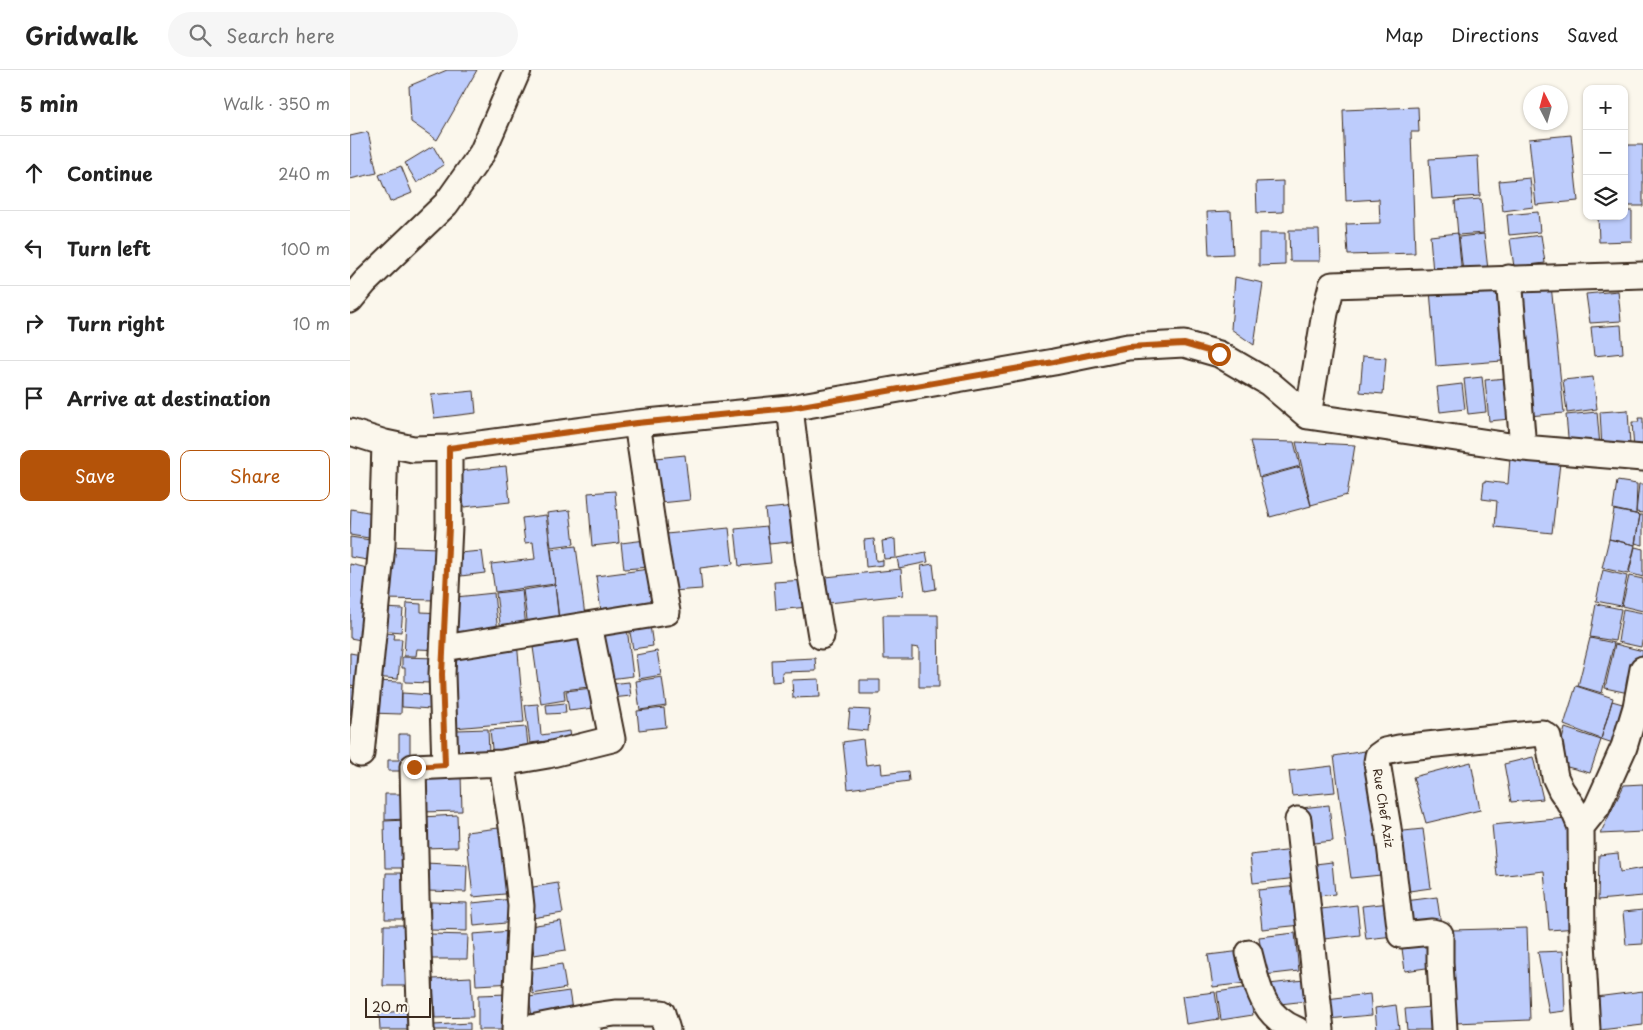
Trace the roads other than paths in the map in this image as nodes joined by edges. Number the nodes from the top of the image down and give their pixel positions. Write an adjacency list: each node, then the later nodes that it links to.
1 (518, 70): 4 (street)
2 (1643, 275): 3 (street)
3 (1509, 278): 6 (street); 11 (street)
4 (350, 300)
5 (790, 408): 6 (street); 7 (street); 14 (street)
6 (1308, 416): 11 (street)
7 (637, 423): 10 (street); 13 (street)
8 (350, 432): 9 (street)
9 (385, 444): 10 (street); 17 (street)
10 (449, 448): 15 (street)
11 (1523, 448): 12 (street)
12 (1643, 458)
13 (589, 625): 15 (street); 18 (street)
14 (821, 636)
15 (444, 648): 19 (street)
16 (1643, 669): 21 (street)
17 (361, 754)
18 (502, 763): 19 (street); 25 (street)
19 (445, 765): 24 (street)
20 (1298, 820): 29 (street)
21 (1582, 827): 30 (street, Rue Chef Aziz); 31 (street, Rue Chef Aziz)
22 (1250, 953): 28 (street)
23 (587, 1023): 26 (street); 27 (street)
24 (421, 1030)
25 (515, 1030)
26 (521, 1030)
27 (667, 1030)
28 (1297, 1030)
29 (1321, 1030)
30 (1444, 1030)
31 (1580, 1030)

